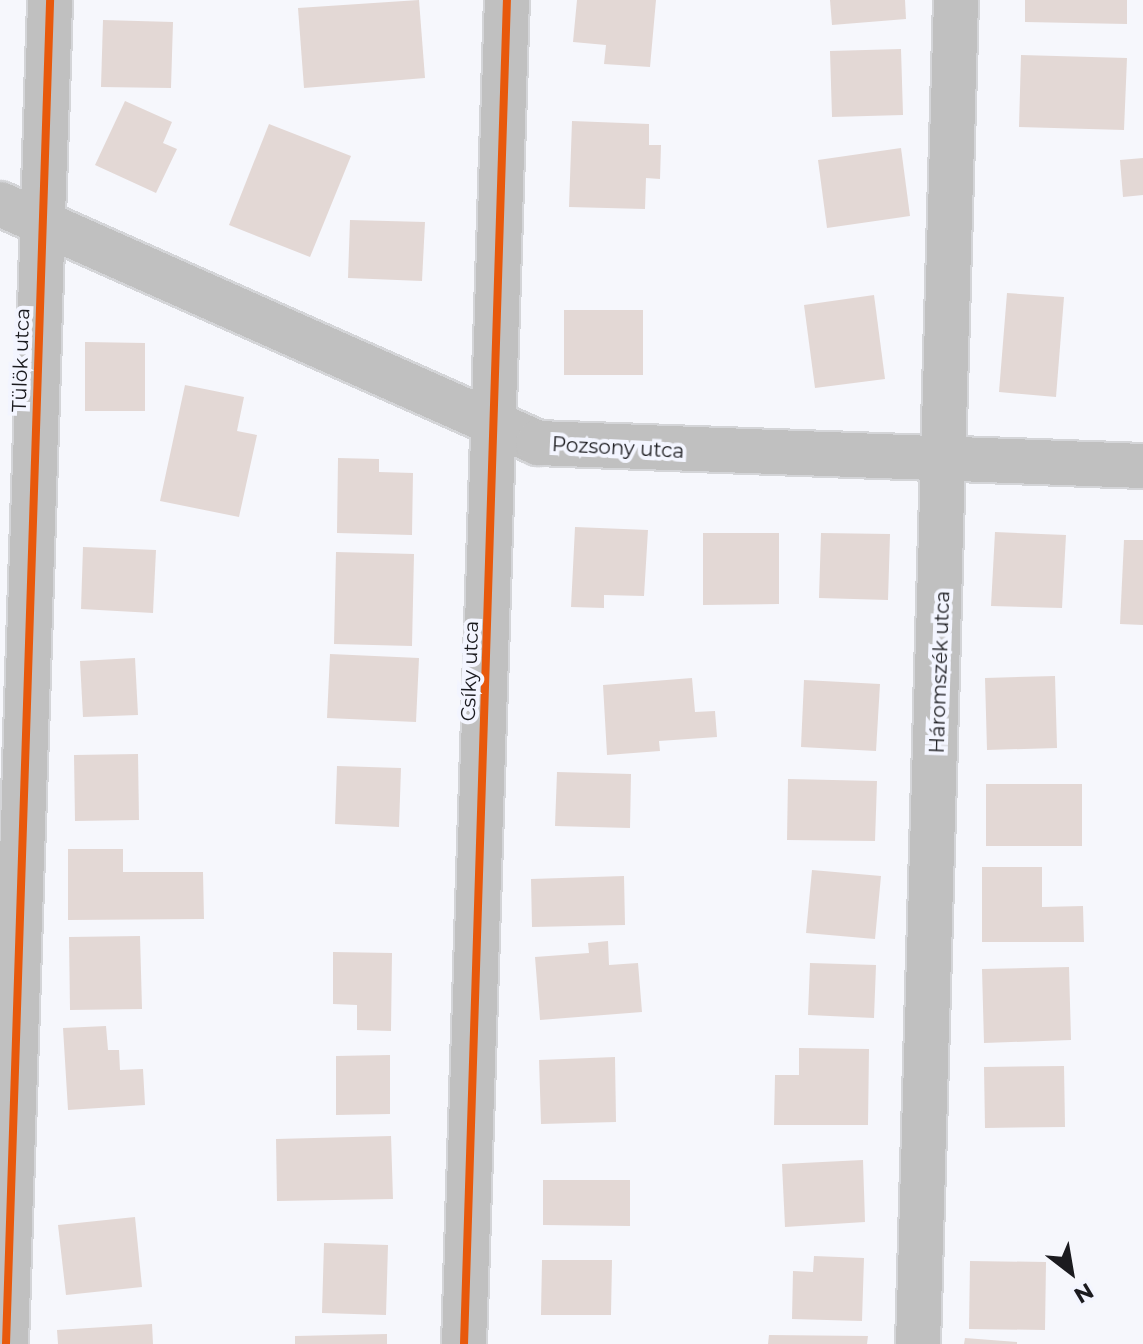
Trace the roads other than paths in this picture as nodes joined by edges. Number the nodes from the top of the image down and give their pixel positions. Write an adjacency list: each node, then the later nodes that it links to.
1 (50, 0): 5 (street, Tülök utca)
2 (507, 0): 6 (street, Csíky utca)
3 (956, 0): 7 (street, Háromszék utca)
4 (0, 204): 5 (street, Pozsony utca)
5 (43, 222): 6 (street, Pozsony utca); 9 (street, Tülök utca)
6 (493, 423): 7 (street, Pozsony utca); 10 (street, Csíky utca)
7 (946, 460): 8 (street, Pozsony utca); 11 (street, Háromszék utca)
8 (1143, 466)
9 (6, 1344)
10 (464, 1344)
11 (918, 1344)

